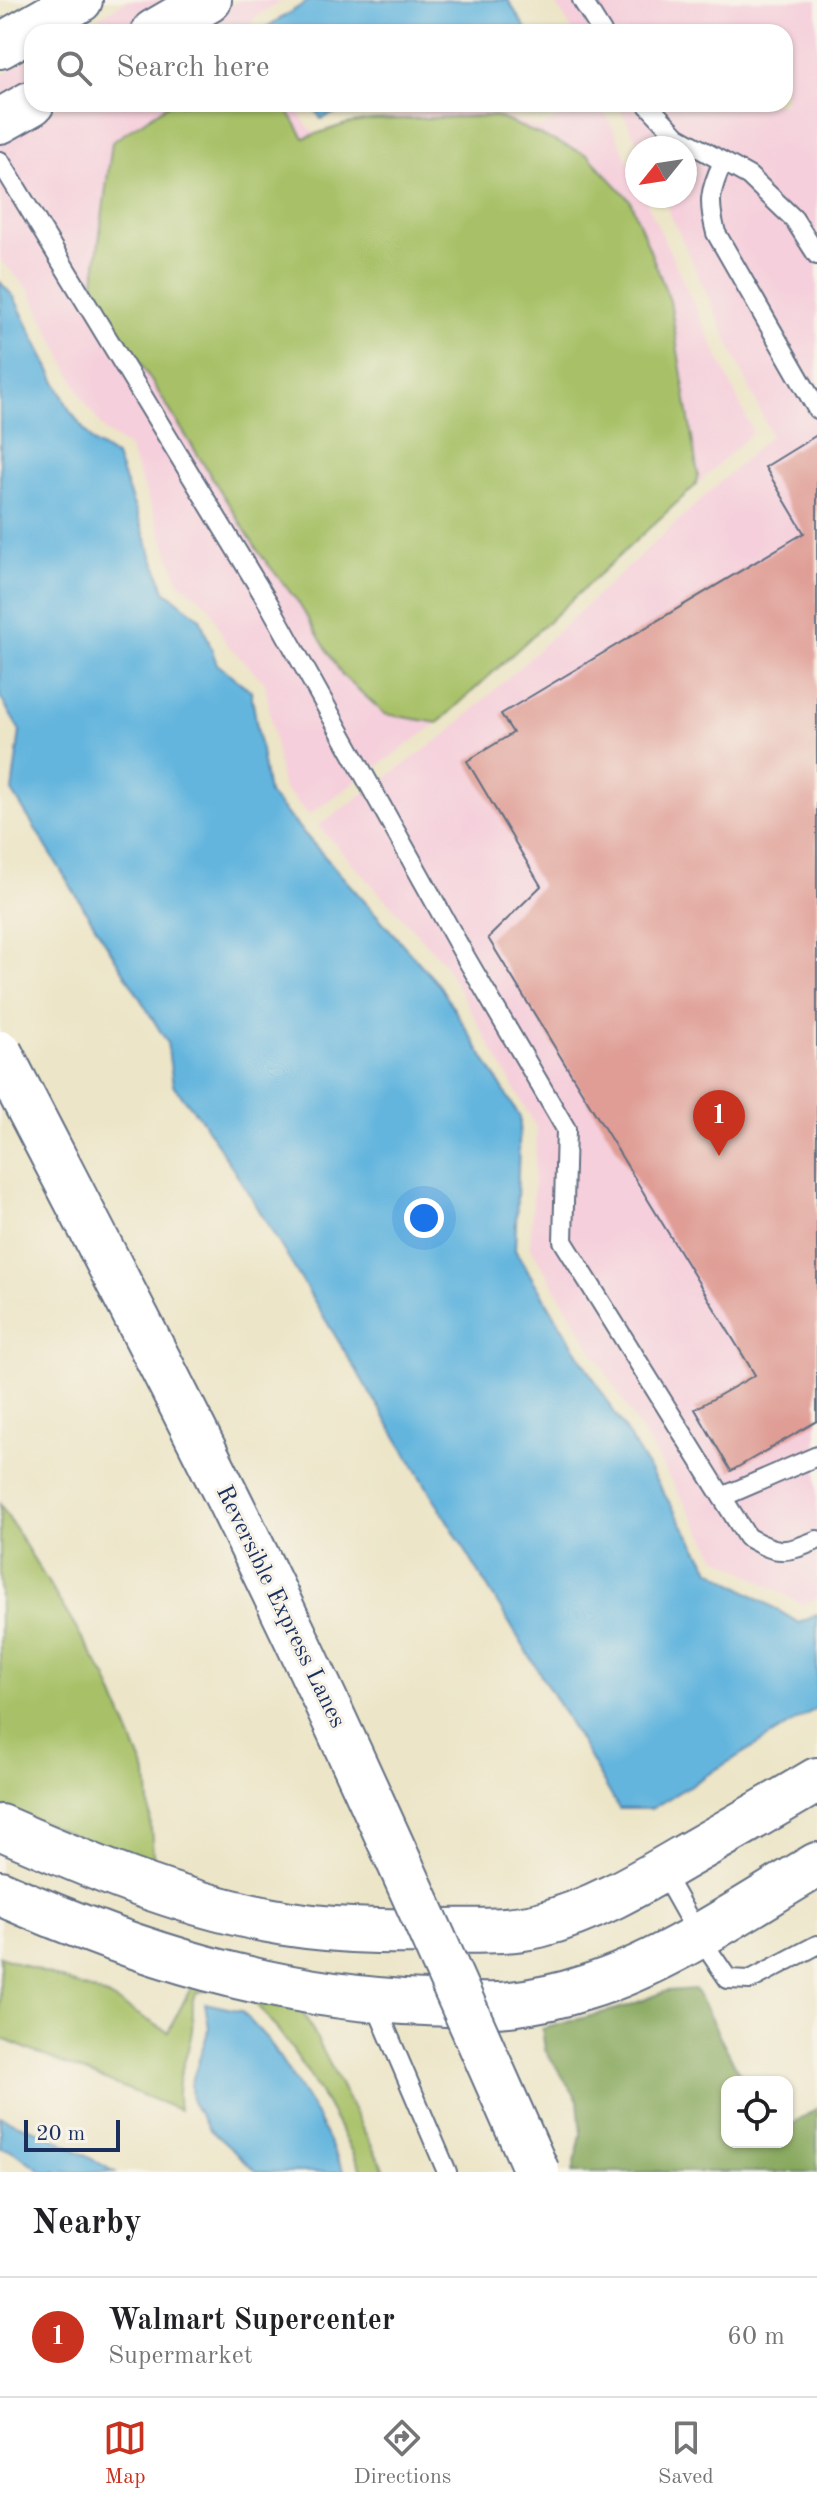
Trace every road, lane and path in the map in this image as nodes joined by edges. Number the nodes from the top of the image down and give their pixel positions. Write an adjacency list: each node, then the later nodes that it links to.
1 (80, 0): 4 (main road)
2 (209, 0): 5 (main road)
3 (582, 0): 6 (lane)
4 (38, 24)
5 (168, 24)
6 (597, 24)
7 (24, 32): 8 (main road)
8 (0, 46)
9 (24, 108): 11 (main road)
10 (654, 112): 13 (lane)
11 (0, 121)
12 (0, 161): 18 (lane)
13 (723, 162): 14 (lane); 15 (lane)
14 (817, 255)
15 (817, 409)
16 (0, 1053): 29 (main road, Reversible Express Lanes, bridge)
17 (817, 1456): 18 (lane)
18 (722, 1497): 19 (lane)
19 (817, 1540)
20 (817, 1780): 23 (main road)
21 (0, 1827): 23 (main road)
22 (817, 1865): 25 (main road)
23 (662, 1871): 25 (lane)
24 (0, 1893): 27 (main road)
25 (698, 1935): 26 (lane); 27 (main road)
26 (817, 1945)
27 (374, 2001): 28 (lane)
28 (447, 2172)
29 (537, 2172)

